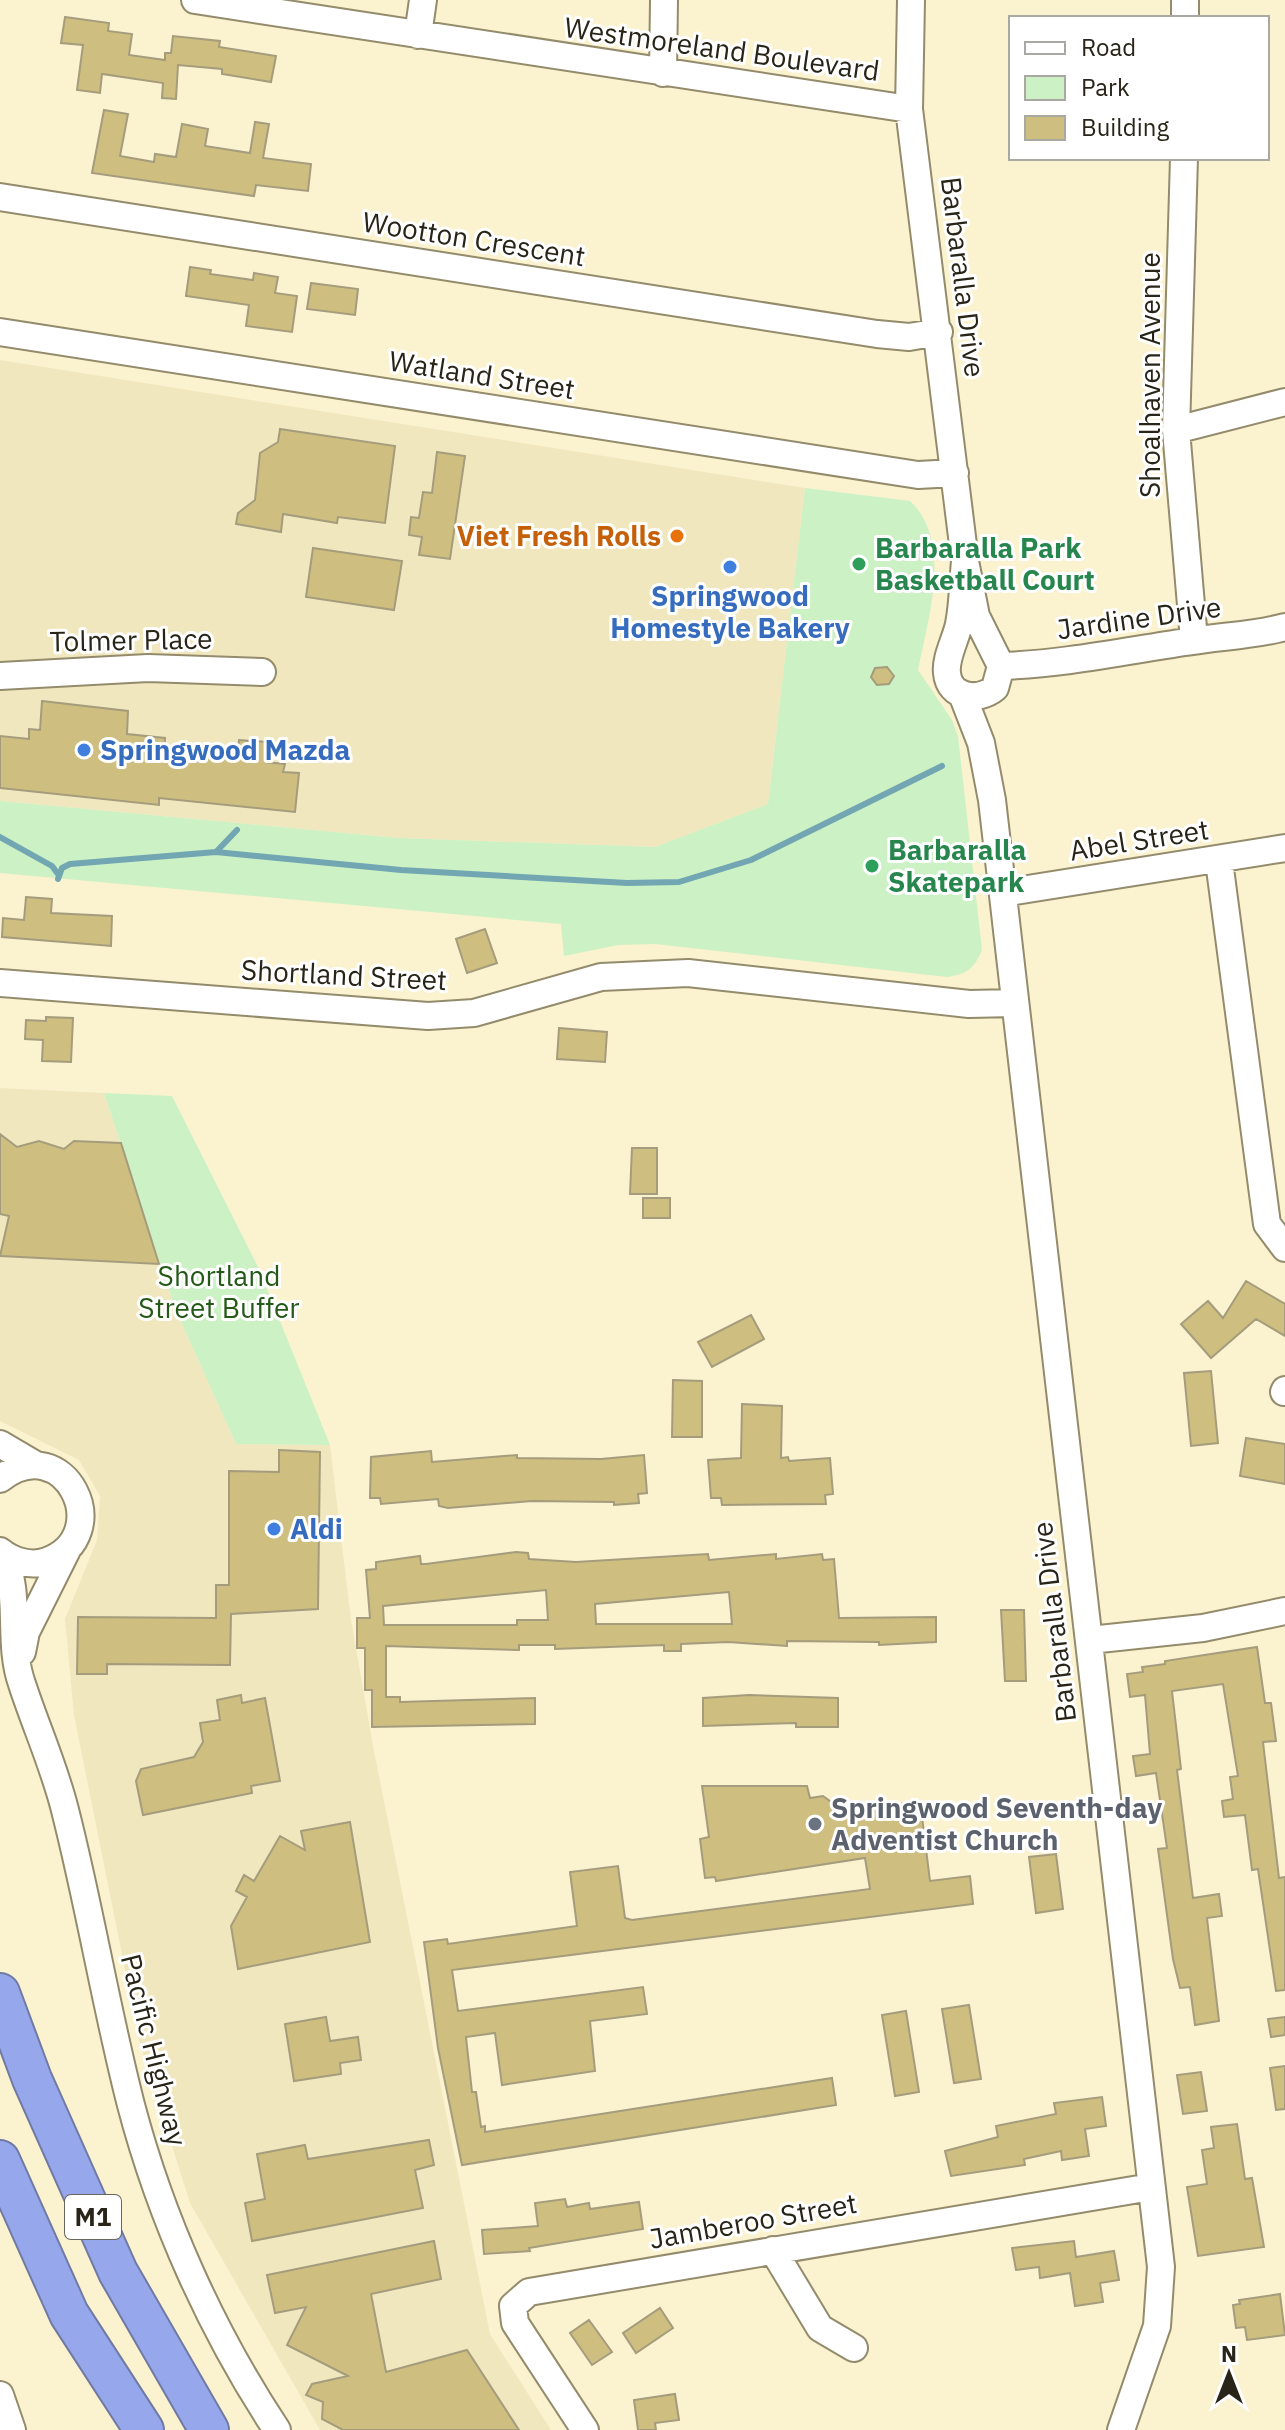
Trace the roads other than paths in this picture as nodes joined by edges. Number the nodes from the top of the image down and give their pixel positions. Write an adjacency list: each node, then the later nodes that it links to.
1 (195, 0): 5 (street, Westmoreland Boulevard)
2 (423, 0): 5 (street)
3 (664, 0): 6 (street)
4 (911, 0): 7 (street, Barbaralla Drive)
5 (418, 35): 6 (street, Westmoreland Boulevard)
6 (663, 73): 7 (street, Westmoreland Boulevard)
7 (909, 109): 11 (street, Barbaralla Drive)
8 (1184, 160): 13 (street, Shoalhaven Avenue)
9 (0, 197): 11 (street, Wootton Crescent)
10 (0, 332): 14 (street, Watland Street)
11 (939, 332): 14 (street, Barbaralla Drive)
12 (1285, 402): 13 (street)
13 (1176, 430): 17 (street, Shoalhaven Avenue)
14 (955, 473): 15 (street, Barbaralla Drive)
15 (965, 561): 18 (street, Barbaralla Drive); 19 (street, Barbaralla Drive)
16 (1285, 627): 17 (street, Jardine Drive)
17 (1194, 640): 19 (street, Jardine Drive)
18 (951, 654): 19 (street); 23 (street, Barbaralla Drive)
19 (995, 657): 22 (street, Barbaralla Drive)
20 (262, 672): 21 (street, Tolmer Place)
21 (0, 676)
22 (989, 693): 23 (street); 24 (street, Barbaralla Drive)
23 (962, 694): 24 (street, Barbaralla Drive)
24 (992, 800): 27 (street, Barbaralla Drive)
25 (1285, 848): 26 (street, Abel Street)
26 (1219, 861): 27 (street, Abel Street); 30 (street)
27 (1003, 893): 29 (street, Barbaralla Drive)
28 (0, 983): 29 (street, Shortland Street)
29 (1014, 1003): 37 (street, Barbaralla Drive)
30 (1285, 1248)
31 (0, 1444): 32 (street)
32 (34, 1464): 33 (street); 34 (street)
33 (0, 1479)
34 (68, 1548): 35 (street); 38 (street)
35 (1, 1552): 38 (street, Pacific Highway)
36 (1285, 1611): 37 (street)
37 (1090, 1640): 41 (street, Barbaralla Drive)
38 (18, 1667): 48 (street, Pacific Highway)
39 (0, 1993): 47 (highway, M1)
40 (0, 2160): 46 (highway, M1)
41 (1151, 2187): 42 (street, Jamberoo Street); 50 (street, Barbaralla Drive)
42 (773, 2250): 43 (street); 49 (street, Jamberoo Street)
43 (854, 2348)
44 (0, 2395): 45 (street)
45 (12, 2430)
46 (144, 2430)
47 (209, 2430)
48 (277, 2430)
49 (585, 2430)
50 (1121, 2430)

